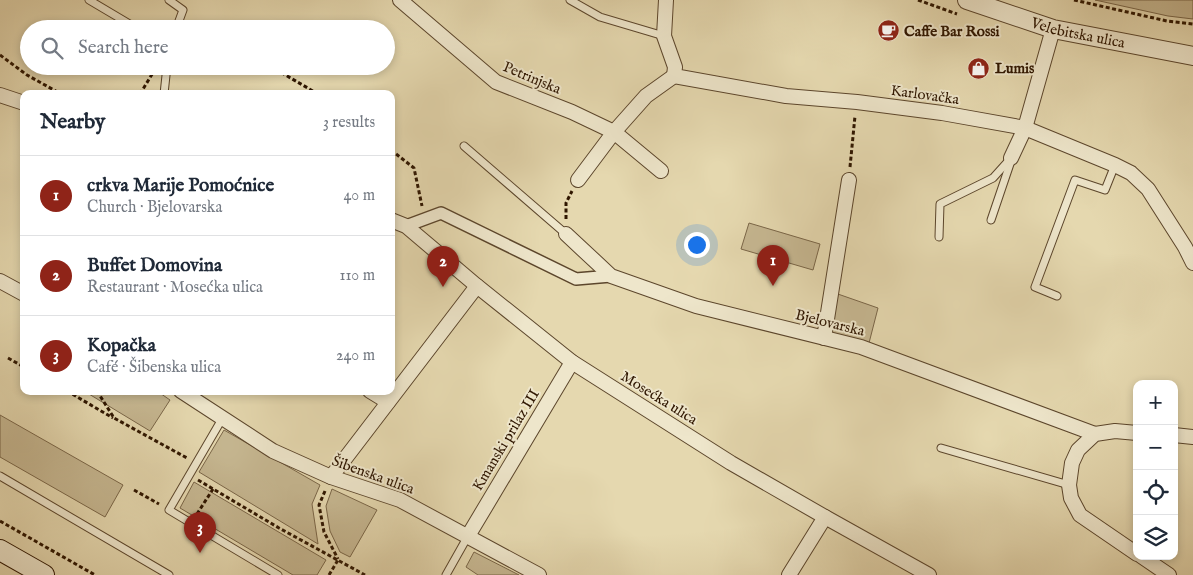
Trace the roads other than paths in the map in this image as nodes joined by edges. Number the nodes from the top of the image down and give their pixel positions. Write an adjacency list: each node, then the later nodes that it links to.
1 (89, 0): 7 (lane)
2 (169, 0): 8 (lane)
3 (400, 0): 18 (street, Petrinjska)
4 (570, 0): 10 (lane)
5 (666, 0): 10 (street)
6 (967, 0): 9 (street, Velebitska ulica)
7 (123, 20)
8 (179, 20)
9 (1053, 29): 11 (street, Velebitska ulica); 17 (street)
10 (664, 36): 13 (street)
11 (1193, 56)
12 (166, 75): 14 (lane)
13 (674, 76): 17 (street, Karlovačka); 18 (street)
14 (164, 90)
15 (0, 96): 16 (street)
16 (20, 101)
17 (1025, 128): 20 (street); 21 (street, Karlovačka)
18 (614, 132): 22 (street, Petrinjska); 23 (street)
19 (464, 146): 28 (lane)
20 (1012, 158): 25 (lane); 29 (lane)
21 (1116, 165): 30 (street, Karlovačka); 35 (lane)
22 (661, 171)
23 (578, 180)
24 (849, 180): 36 (street)
25 (991, 220)
26 (395, 222): 27 (street, Mosećka ulica)
27 (406, 226): 31 (street); 33 (street, Mosećka ulica)
28 (566, 234): 31 (street, Bjelovarska)
29 (939, 237)
30 (1193, 263)
31 (611, 276): 36 (street, Bjelovarska)
32 (0, 281): 34 (street)
33 (477, 286): 37 (street, Mosećka ulica); 38 (street)
34 (20, 292)
35 (1057, 296)
36 (824, 338): 45 (street, Bjelovarska)
37 (572, 362): 52 (street, Mosećka ulica); 53 (street, Kmanski prilaz III)
38 (395, 393)
39 (187, 395): 43 (street, Šibenska ulica)
40 (377, 395): 42 (street)
41 (393, 395): 42 (street)
42 (388, 402): 50 (street)
43 (222, 419): 50 (street, Šibenska ulica); 59 (lane)
44 (1133, 433): 45 (street)
45 (1095, 434): 51 (street)
46 (1178, 435): 47 (street)
47 (1193, 437)
48 (941, 448): 51 (lane)
49 (0, 476): 58 (lane)
50 (331, 478): 53 (street, Šibenska ulica)
51 (1069, 485): 55 (street)
52 (825, 517): 62 (street); 63 (street, Mosećka ulica)
53 (468, 536): 60 (lane); 61 (street, Šibenska ulica)
54 (0, 550): 57 (main road)
55 (1133, 551)
56 (1147, 560): 64 (street)
57 (44, 575)
58 (169, 575)
59 (278, 575)
60 (446, 575)
61 (539, 575)
62 (789, 575)
63 (928, 575)
64 (1169, 575)

